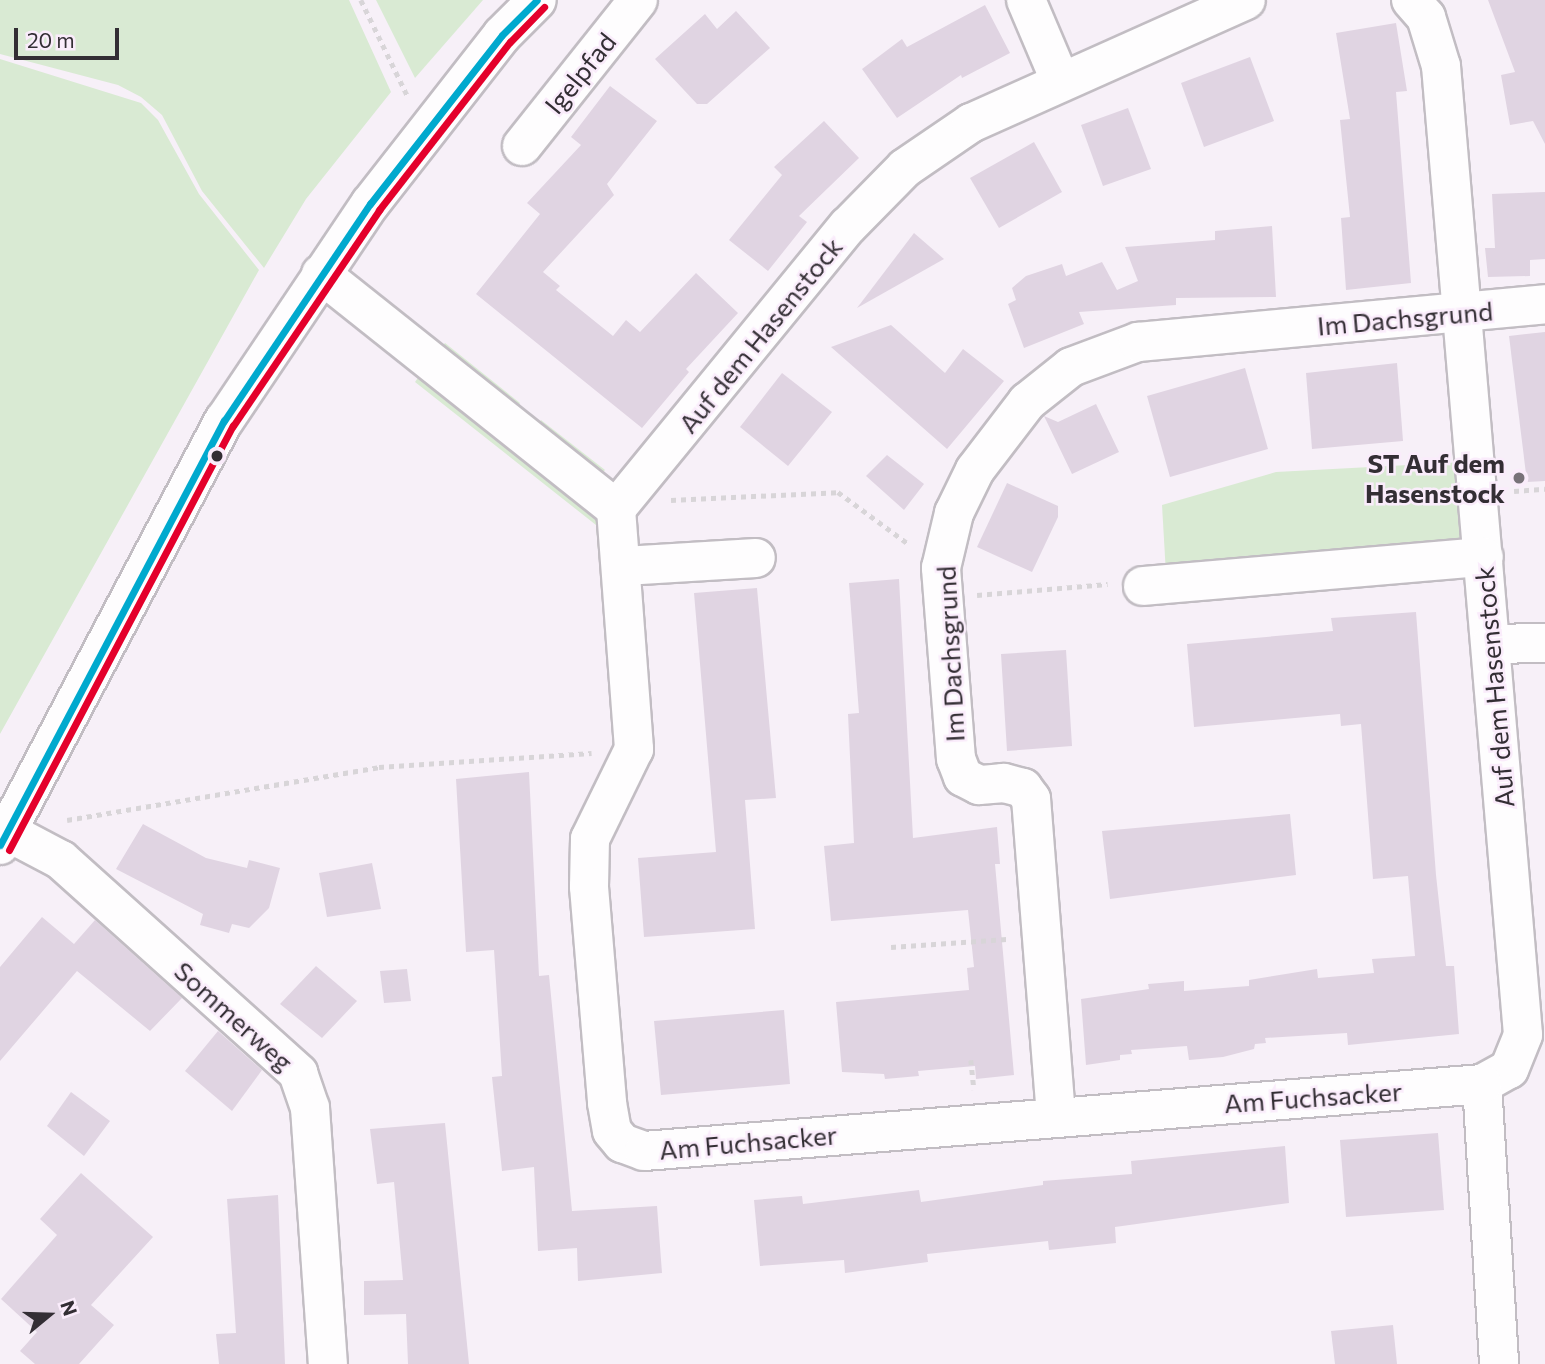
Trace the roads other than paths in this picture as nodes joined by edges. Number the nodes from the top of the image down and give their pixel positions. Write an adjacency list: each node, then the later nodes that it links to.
1 (537, 0): 8 (street)
2 (638, 0): 7 (street, Igelpfad)
3 (1026, 0): 6 (street)
4 (1246, 0): 6 (street, Auf dem Hasenstock)
5 (1411, 0): 10 (street, Auf dem Hasenstock)
6 (1060, 80): 11 (street, Auf dem Hasenstock)
7 (522, 146)
8 (321, 274): 11 (street); 18 (street)
9 (1545, 304): 10 (street, Im Dachsgrund)
10 (1462, 314): 12 (street, Auf dem Hasenstock); 21 (street, Im Dachsgrund)
11 (627, 497): 14 (street, Am Fuchsacker)
12 (1484, 556): 15 (street); 17 (street, Auf dem Hasenstock)
13 (756, 558): 14 (street)
14 (624, 566): 21 (street, Am Fuchsacker)
15 (1143, 586)
16 (1545, 643): 17 (street)
17 (1490, 644): 19 (street, Auf dem Hasenstock)
18 (3, 838): 22 (street, Sommerweg)
19 (1534, 1035): 20 (street, Auf dem Hasenstock)
20 (1482, 1084): 21 (street, Am Fuchsacker); 23 (street)
21 (1056, 1116)
22 (328, 1364)
23 (1499, 1364)

